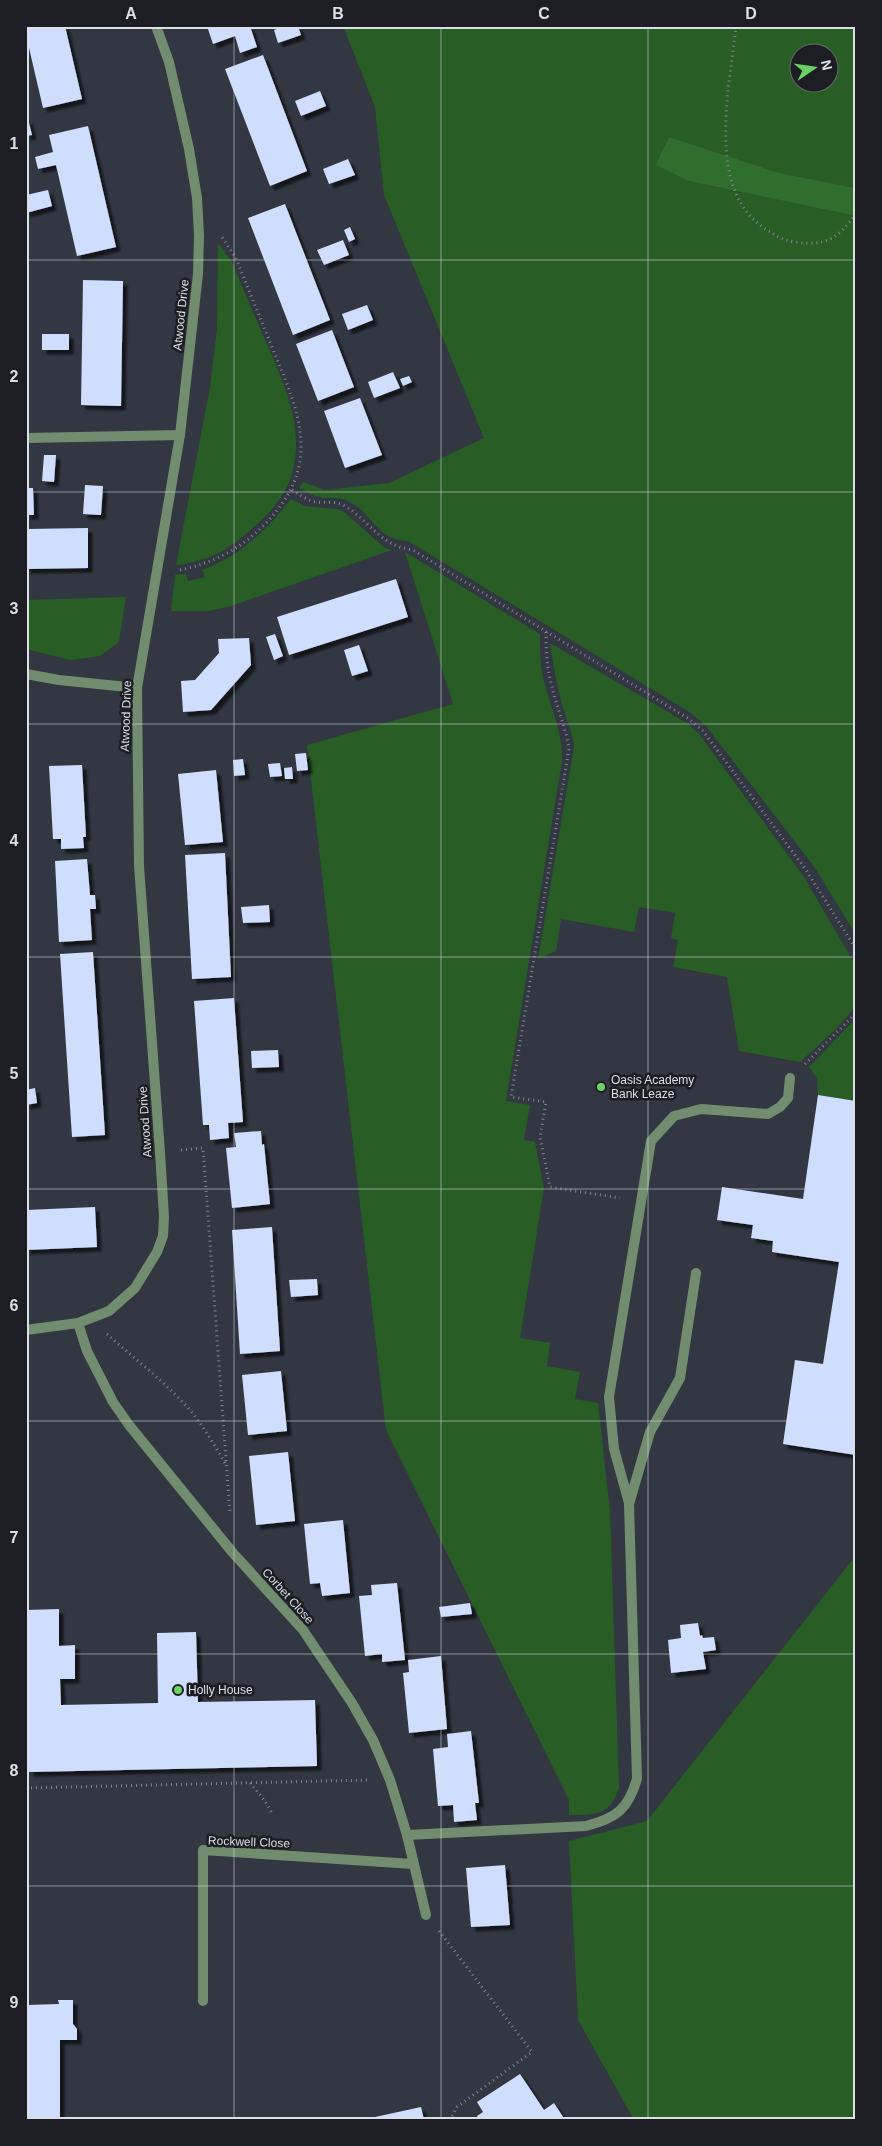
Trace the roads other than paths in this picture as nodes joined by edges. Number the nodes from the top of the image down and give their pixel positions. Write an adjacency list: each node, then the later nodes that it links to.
1 (156, 26): 2 (street, Atwood Drive)
2 (180, 435): 3 (street); 5 (street, Atwood Drive)
3 (26, 438)
4 (26, 674): 5 (street)
5 (137, 688): 8 (street, Atwood Drive)
6 (790, 1078): 10 (street)
7 (696, 1273): 10 (street)
8 (78, 1323): 9 (street, Atwood Drive); 11 (street, Corbet Close)
9 (26, 1330)
10 (629, 1504): 11 (street)
11 (406, 1835): 12 (street, Corbet Close)
12 (413, 1864): 13 (street, Corbet Close); 14 (street, Rockwell Close)
13 (426, 1915)
14 (203, 2001)

